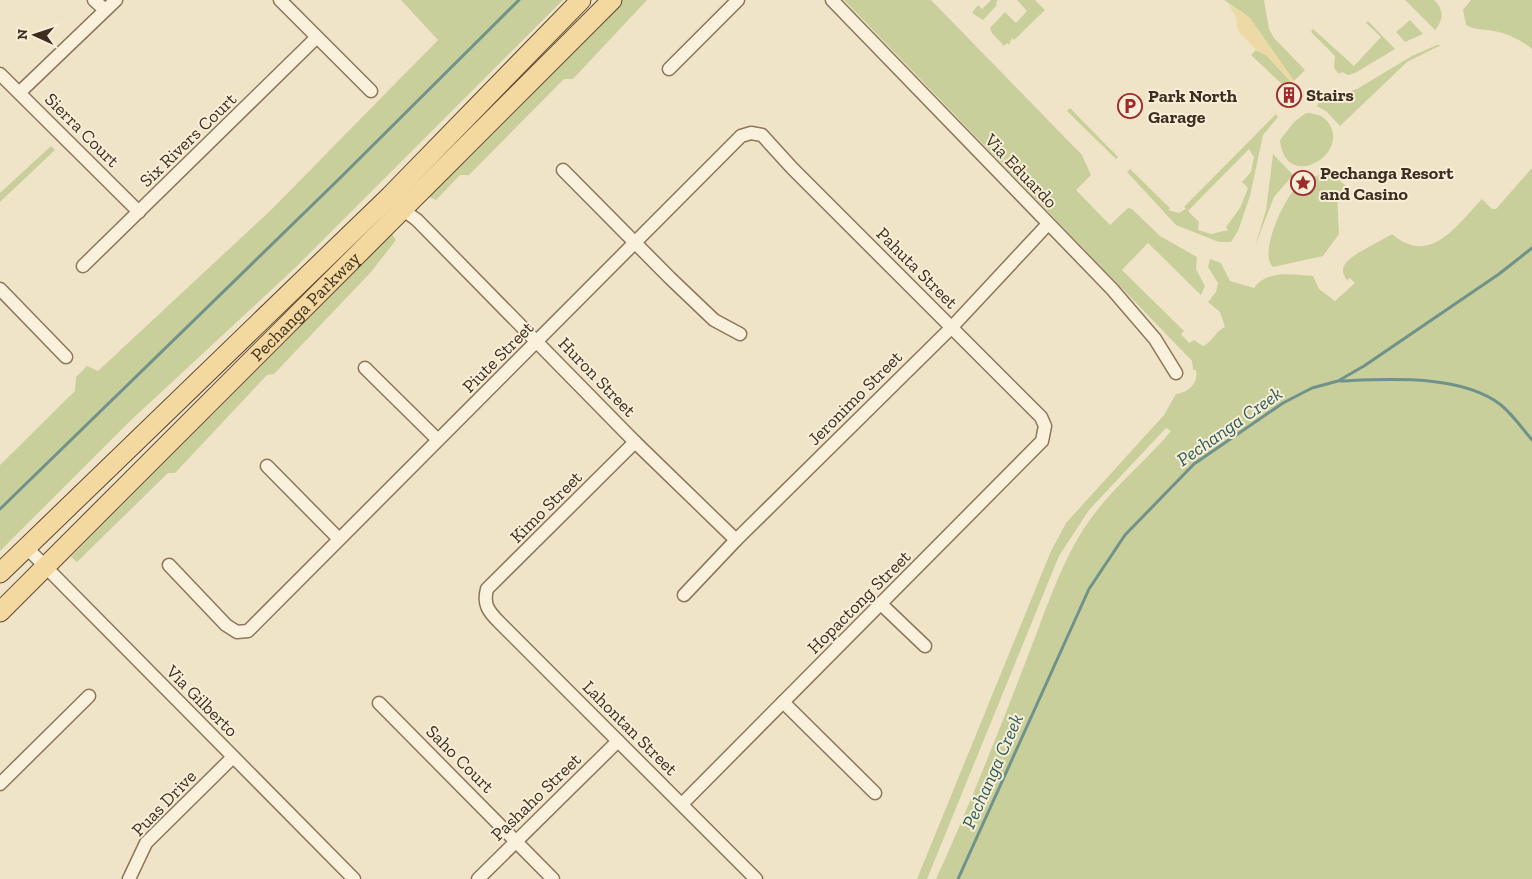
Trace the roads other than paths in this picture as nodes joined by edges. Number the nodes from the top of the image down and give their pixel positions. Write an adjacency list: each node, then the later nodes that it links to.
1 (94, 0): 8 (street)
2 (116, 0): 8 (street)
3 (280, 0): 9 (street)
4 (581, 0): 16 (main road, Pechanga Parkway)
5 (612, 0): 16 (main road, Pechanga Parkway)
6 (738, 0): 10 (street)
7 (832, 0): 18 (street, Via Eduardo)
8 (106, 10): 13 (street)
9 (316, 38): 12 (street); 17 (street, Six Rivers Court)
10 (669, 69)
11 (0, 74): 13 (street, Sierra Court)
12 (371, 91)
13 (20, 92): 17 (street, Sierra Court)
14 (769, 142): 19 (street, Piute Street); 22 (street, Pahuta Street)
15 (563, 170): 19 (street)
16 (396, 203): 24 (street, Huron Street); 34 (main road, Pechanga Parkway); 36 (main road, Pechanga Parkway)
17 (139, 212): 20 (street, Six Rivers Court)
18 (1048, 224): 22 (street, Jeronimo Street); 27 (street, Via Eduardo)
19 (635, 242): 23 (street); 24 (street, Piute Street)
20 (83, 266)
21 (0, 289): 25 (street)
22 (951, 328): 28 (street, Pahuta Street); 33 (street, Jeronimo Street)
23 (740, 334)
24 (538, 342): 29 (street, Piute Street); 30 (street, Huron Street)
25 (66, 357)
26 (365, 368): 29 (street)
27 (1176, 372)
28 (1041, 417): 40 (street, Hopactong Street)
29 (438, 440): 32 (street, Piute Street)
30 (635, 442): 33 (street, Huron Street); 39 (street, Kimo Street)
31 (267, 466): 32 (street)
32 (339, 539): 35 (street, Piute Street)
33 (736, 540): 38 (street, Jeronimo Street)
34 (25, 546): 36 (street, Via Gilberto); 37 (main road, Pechanga Parkway)
35 (169, 565)
36 (44, 567): 41 (main road, Pechanga Parkway); 47 (street, Via Gilberto)
37 (0, 573)
38 (684, 596)
39 (484, 600): 46 (street, Lahontan Street)
40 (881, 604): 42 (street); 44 (street, Hopactong Street)
41 (0, 612)
42 (925, 646)
43 (89, 696): 48 (street)
44 (783, 702): 49 (street); 50 (street, Hopactong Street)
45 (379, 703): 51 (street, Saho Court)
46 (618, 741): 50 (street, Lahontan Street); 51 (street, Pashaho Street)
47 (233, 757): 52 (street, Puas Drive); 53 (street, Via Gilberto)
48 (0, 784)
49 (875, 793)
50 (682, 804): 56 (street, Lahontan Street)
51 (515, 840): 54 (street, Pashaho Street); 55 (street, Saho Court)
52 (130, 879)
53 (354, 879)
54 (478, 879)
55 (553, 879)
56 (756, 879)

